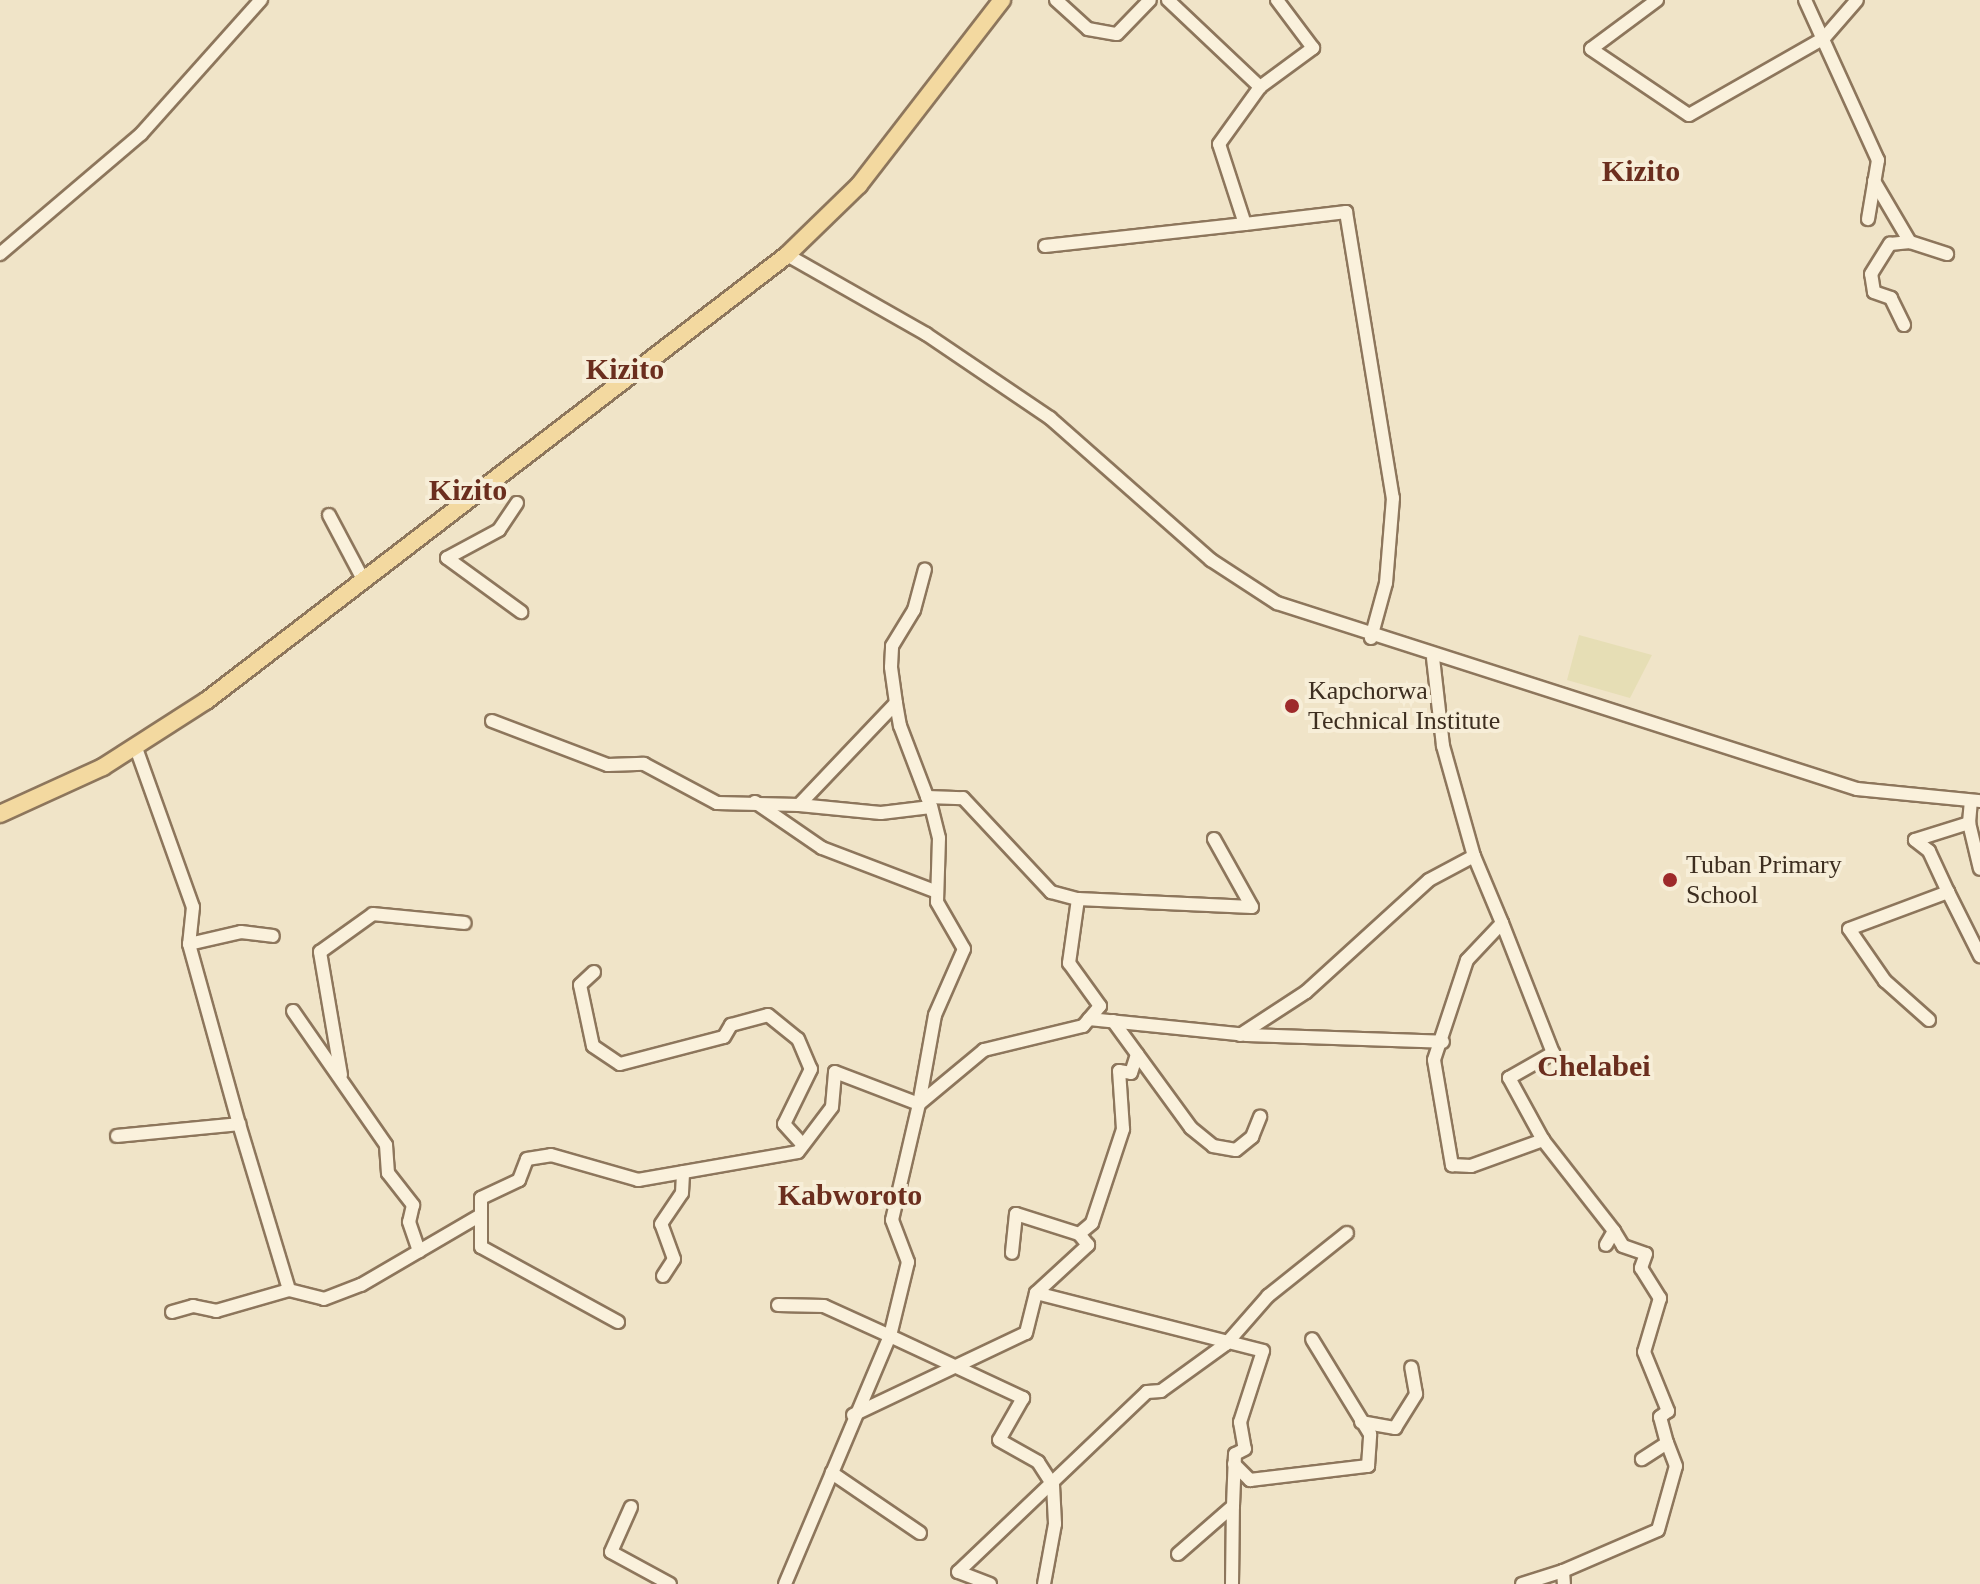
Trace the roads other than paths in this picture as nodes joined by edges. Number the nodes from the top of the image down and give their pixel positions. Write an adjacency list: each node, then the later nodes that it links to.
1 (261, 0): 17 (street)
2 (1002, 0): 19 (main road)
3 (1056, 0): 4 (street)
4 (1150, 0)
5 (1168, 0): 11 (street)
6 (1277, 0): 11 (street)
7 (1657, 0): 10 (street)
8 (1805, 0): 10 (street)
9 (1857, 0): 10 (street)
10 (1824, 38): 12 (street)
11 (1260, 87): 14 (street)
12 (1874, 181): 13 (street); 15 (street)
13 (1868, 219)
14 (1245, 224): 16 (street); 26 (street)
15 (1910, 242): 18 (street); 20 (street)
16 (1045, 246)
17 (0, 254)
18 (1947, 254)
19 (787, 255): 24 (main road); 26 (street)
20 (1904, 325)
21 (517, 503): 25 (street)
22 (329, 515): 24 (street)
23 (925, 569): 28 (street)
24 (364, 581): 30 (main road)
25 (521, 612)
26 (1371, 638): 27 (street)
27 (1433, 658): 32 (street); 38 (street)
28 (896, 703): 33 (street); 34 (street)
29 (492, 721): 31 (street)
30 (136, 748): 35 (main road); 46 (street)
31 (752, 800): 34 (street); 40 (street)
32 (1976, 801): 36 (street)
33 (929, 802): 34 (street); 40 (street); 42 (street)
34 (799, 805)
35 (0, 814)
36 (1969, 823): 39 (street); 41 (street)
37 (1214, 839): 42 (street)
38 (1474, 856): 44 (street); 53 (street)
39 (1980, 869)
40 (937, 892): 57 (street)
41 (1948, 892): 47 (street); 51 (street)
42 (1078, 899): 50 (street)
43 (465, 923): 56 (street)
44 (1502, 923): 54 (street); 61 (street)
45 (273, 936): 46 (street)
46 (189, 944): 59 (street)
47 (1980, 956)
48 (594, 972): 62 (street)
49 (293, 1011): 56 (street)
50 (1089, 1019): 52 (street); 57 (street)
51 (1929, 1020)
52 (1113, 1021): 53 (street); 55 (street)
53 (1240, 1035): 54 (street)
54 (1443, 1042): 61 (street)
55 (1137, 1054): 58 (street); 67 (street)
56 (341, 1075): 69 (street)
57 (919, 1104): 62 (street); 77 (street)
58 (1260, 1117)
59 (239, 1124): 60 (street); 72 (street)
60 (117, 1136)
61 (1543, 1140): 65 (street)
62 (803, 1145): 63 (street)
63 (683, 1172): 64 (street); 71 (street)
64 (481, 1215): 69 (street); 76 (street)
65 (1614, 1231): 68 (street); 84 (street)
66 (1347, 1233): 79 (street)
67 (1079, 1234): 70 (street); 73 (street)
68 (1606, 1245)
69 (419, 1251): 72 (street)
70 (1012, 1253)
71 (663, 1276)
72 (289, 1290): 75 (street)
73 (1036, 1293): 79 (street); 80 (street)
74 (778, 1305): 77 (street)
75 (172, 1312)
76 (618, 1322)
77 (890, 1336): 80 (street); 82 (street)
78 (1312, 1339): 83 (street)
79 (1229, 1342): 86 (street); 88 (street)
80 (957, 1365): 82 (street); 88 (street)
81 (1411, 1367): 83 (street)
82 (853, 1415): 87 (street)
83 (1361, 1422): 86 (street)
84 (1667, 1443): 85 (street); 93 (street)
85 (1642, 1459)
86 (1234, 1464): 89 (street)
87 (832, 1473): 91 (street); 95 (street)
88 (1053, 1485): 96 (street); 97 (street)
89 (1233, 1506): 92 (street); 98 (street)
90 (631, 1507): 94 (street)
91 (920, 1533)
92 (1178, 1554)
93 (1564, 1578): 99 (street)
94 (670, 1584)
95 (785, 1584)
96 (990, 1584)
97 (1044, 1584)
98 (1232, 1584)
99 (1522, 1584)

